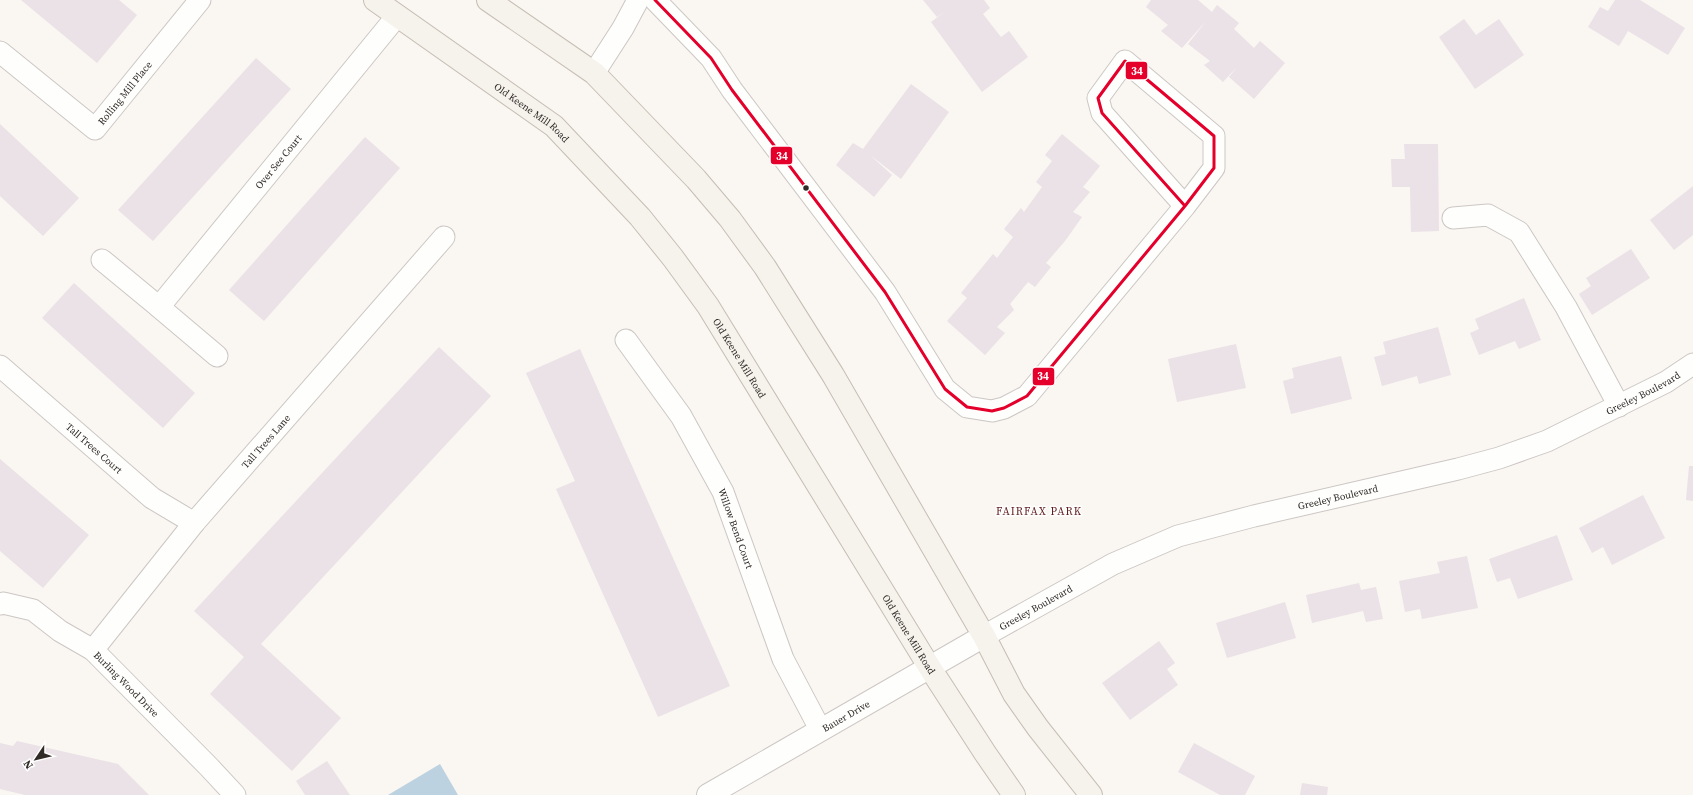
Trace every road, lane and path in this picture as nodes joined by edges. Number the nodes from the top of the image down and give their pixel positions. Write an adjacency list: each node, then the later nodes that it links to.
1 (200, 0): 7 (street, Rolling Mill Place)
2 (375, 0): 6 (main road, Old Keene Mill Road)
3 (488, 0): 8 (main road)
4 (638, 0): 8 (street)
5 (655, 0): 9 (street)
6 (397, 16): 13 (street, Over See Court); 23 (main road, Old Keene Mill Road)
7 (0, 52)
8 (594, 73): 21 (main road)
9 (1185, 206): 9 (street)
10 (1453, 218): 18 (street)
11 (444, 237): 19 (street, Tall Trees Lane)
12 (102, 260): 13 (street)
13 (159, 307): 15 (street)
14 (626, 340): 24 (street, Willow Bend Court)
15 (217, 356)
16 (1693, 364): 18 (street, Greeley Boulevard)
17 (0, 366): 19 (street, Tall Trees Court)
18 (1619, 406): 21 (street, Greeley Boulevard)
19 (194, 523): 22 (street, Tall Trees Lane)
20 (0, 604): 22 (street, Burling Wood Drive)
21 (984, 636): 23 (street, Bauer Drive); 28 (main road)
22 (93, 650): 25 (street, Burling Wood Drive)
23 (930, 668): 24 (street, Bauer Drive); 27 (main road, Old Keene Mill Road)
24 (820, 729): 26 (street, Bauer Drive)
25 (235, 795)
26 (708, 795)
27 (1014, 795)
28 (1091, 795)

